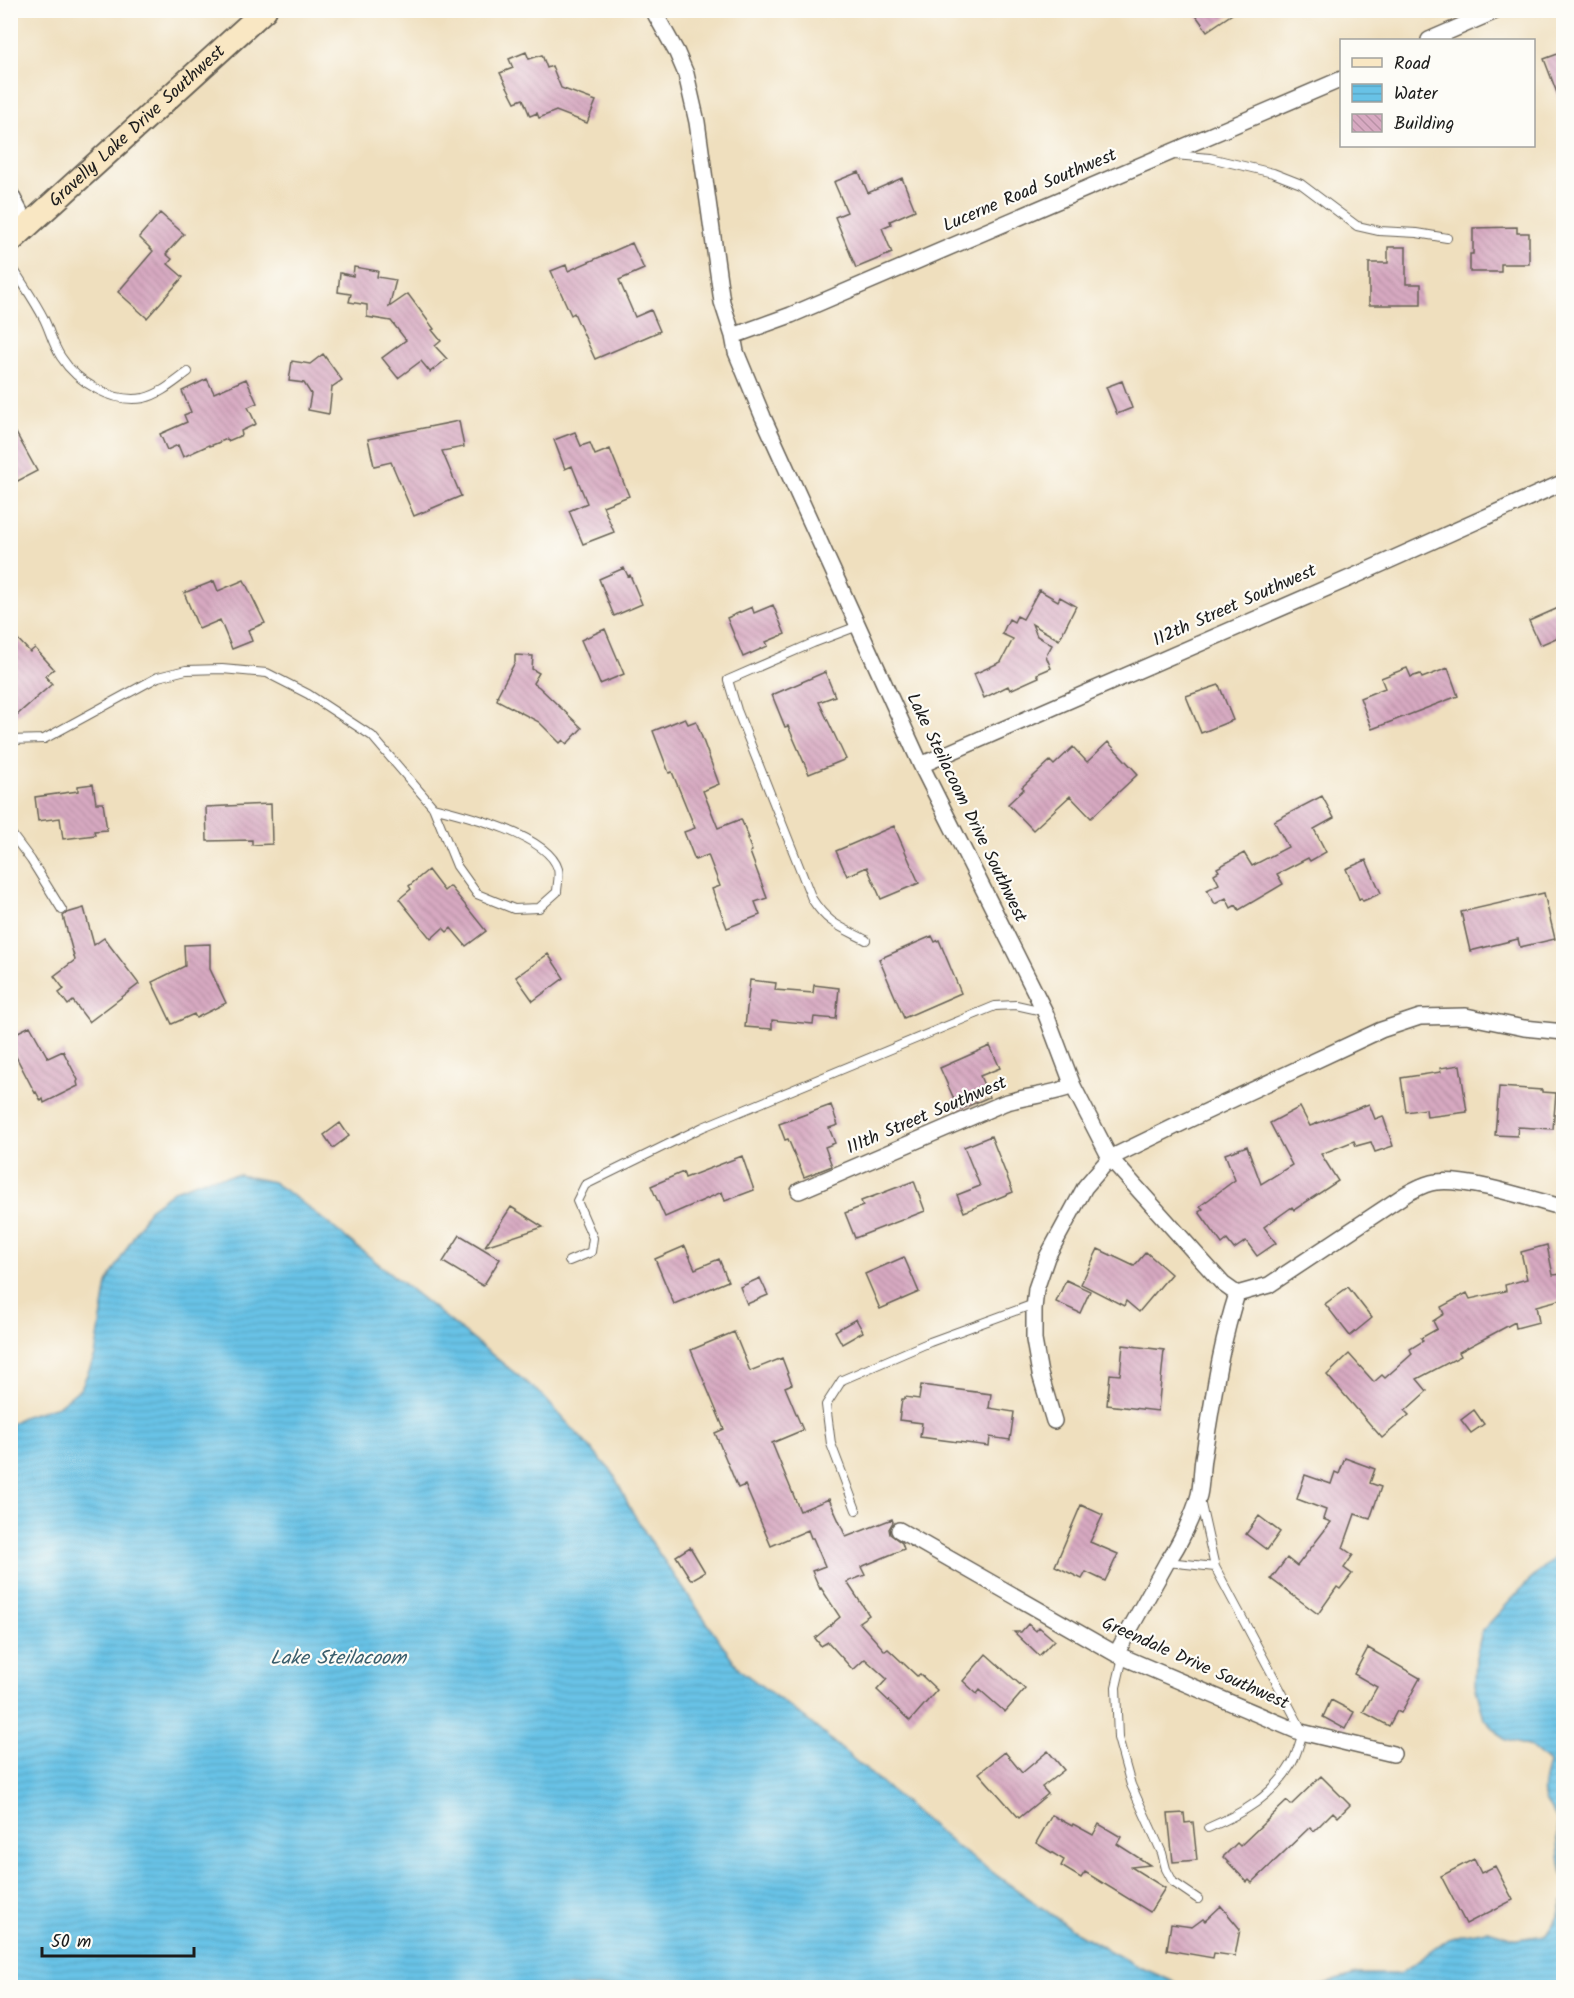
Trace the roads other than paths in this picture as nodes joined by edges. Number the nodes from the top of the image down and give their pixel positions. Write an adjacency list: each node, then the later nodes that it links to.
1 (265, 10): 8 (main road, Gravelly Lake Drive Southwest)
2 (653, 10): 12 (street, Lake Steilacoom Drive Southwest)
3 (1498, 10): 4 (street)
4 (1431, 39)
5 (1340, 79): 6 (street, Lucerne Road Southwest)
6 (1167, 154): 9 (lane); 12 (street, Lucerne Road Southwest)
7 (10, 193): 8 (street)
8 (28, 227): 10 (main road, Gravelly Lake Drive Southwest)
9 (1447, 238)
10 (10, 242)
11 (10, 263): 13 (lane)
12 (733, 336): 15 (street, Lake Steilacoom Drive Southwest)
13 (188, 372)
14 (1563, 482): 17 (street, 112th Street Southwest)
15 (858, 626): 17 (street, Lake Steilacoom Drive Southwest); 21 (lane)
16 (10, 740): 18 (lane)
17 (921, 765): 22 (street, Lake Steilacoom Drive Southwest)
18 (433, 807): 18 (lane)
19 (10, 832): 20 (lane)
20 (62, 910)
21 (866, 940)
22 (1045, 1012): 24 (street, Lake Steilacoom Drive Southwest); 28 (lane)
23 (1563, 1032): 25 (street)
24 (1073, 1086): 25 (street, Lake Steilacoom Drive Southwest); 26 (street, 111th Street Southwest)
25 (1110, 1158): 29 (street, Lake Steilacoom Drive Southwest); 30 (street)
26 (799, 1191)
27 (1563, 1208): 29 (street)
28 (569, 1261)
29 (1237, 1294): 32 (street)
30 (1034, 1304): 31 (street); 33 (lane)
31 (1054, 1420)
32 (1199, 1495): 35 (street); 36 (lane)
33 (856, 1510)
34 (898, 1530): 37 (street, Greendale Drive Southwest)
35 (1167, 1562): 36 (lane); 37 (street)
36 (1215, 1566): 38 (lane)
37 (1119, 1655): 38 (street, Greendale Drive Southwest); 41 (lane)
38 (1303, 1732): 39 (street, Greendale Drive Southwest); 40 (lane)
39 (1393, 1754)
40 (1208, 1828)
41 (1198, 1899)

